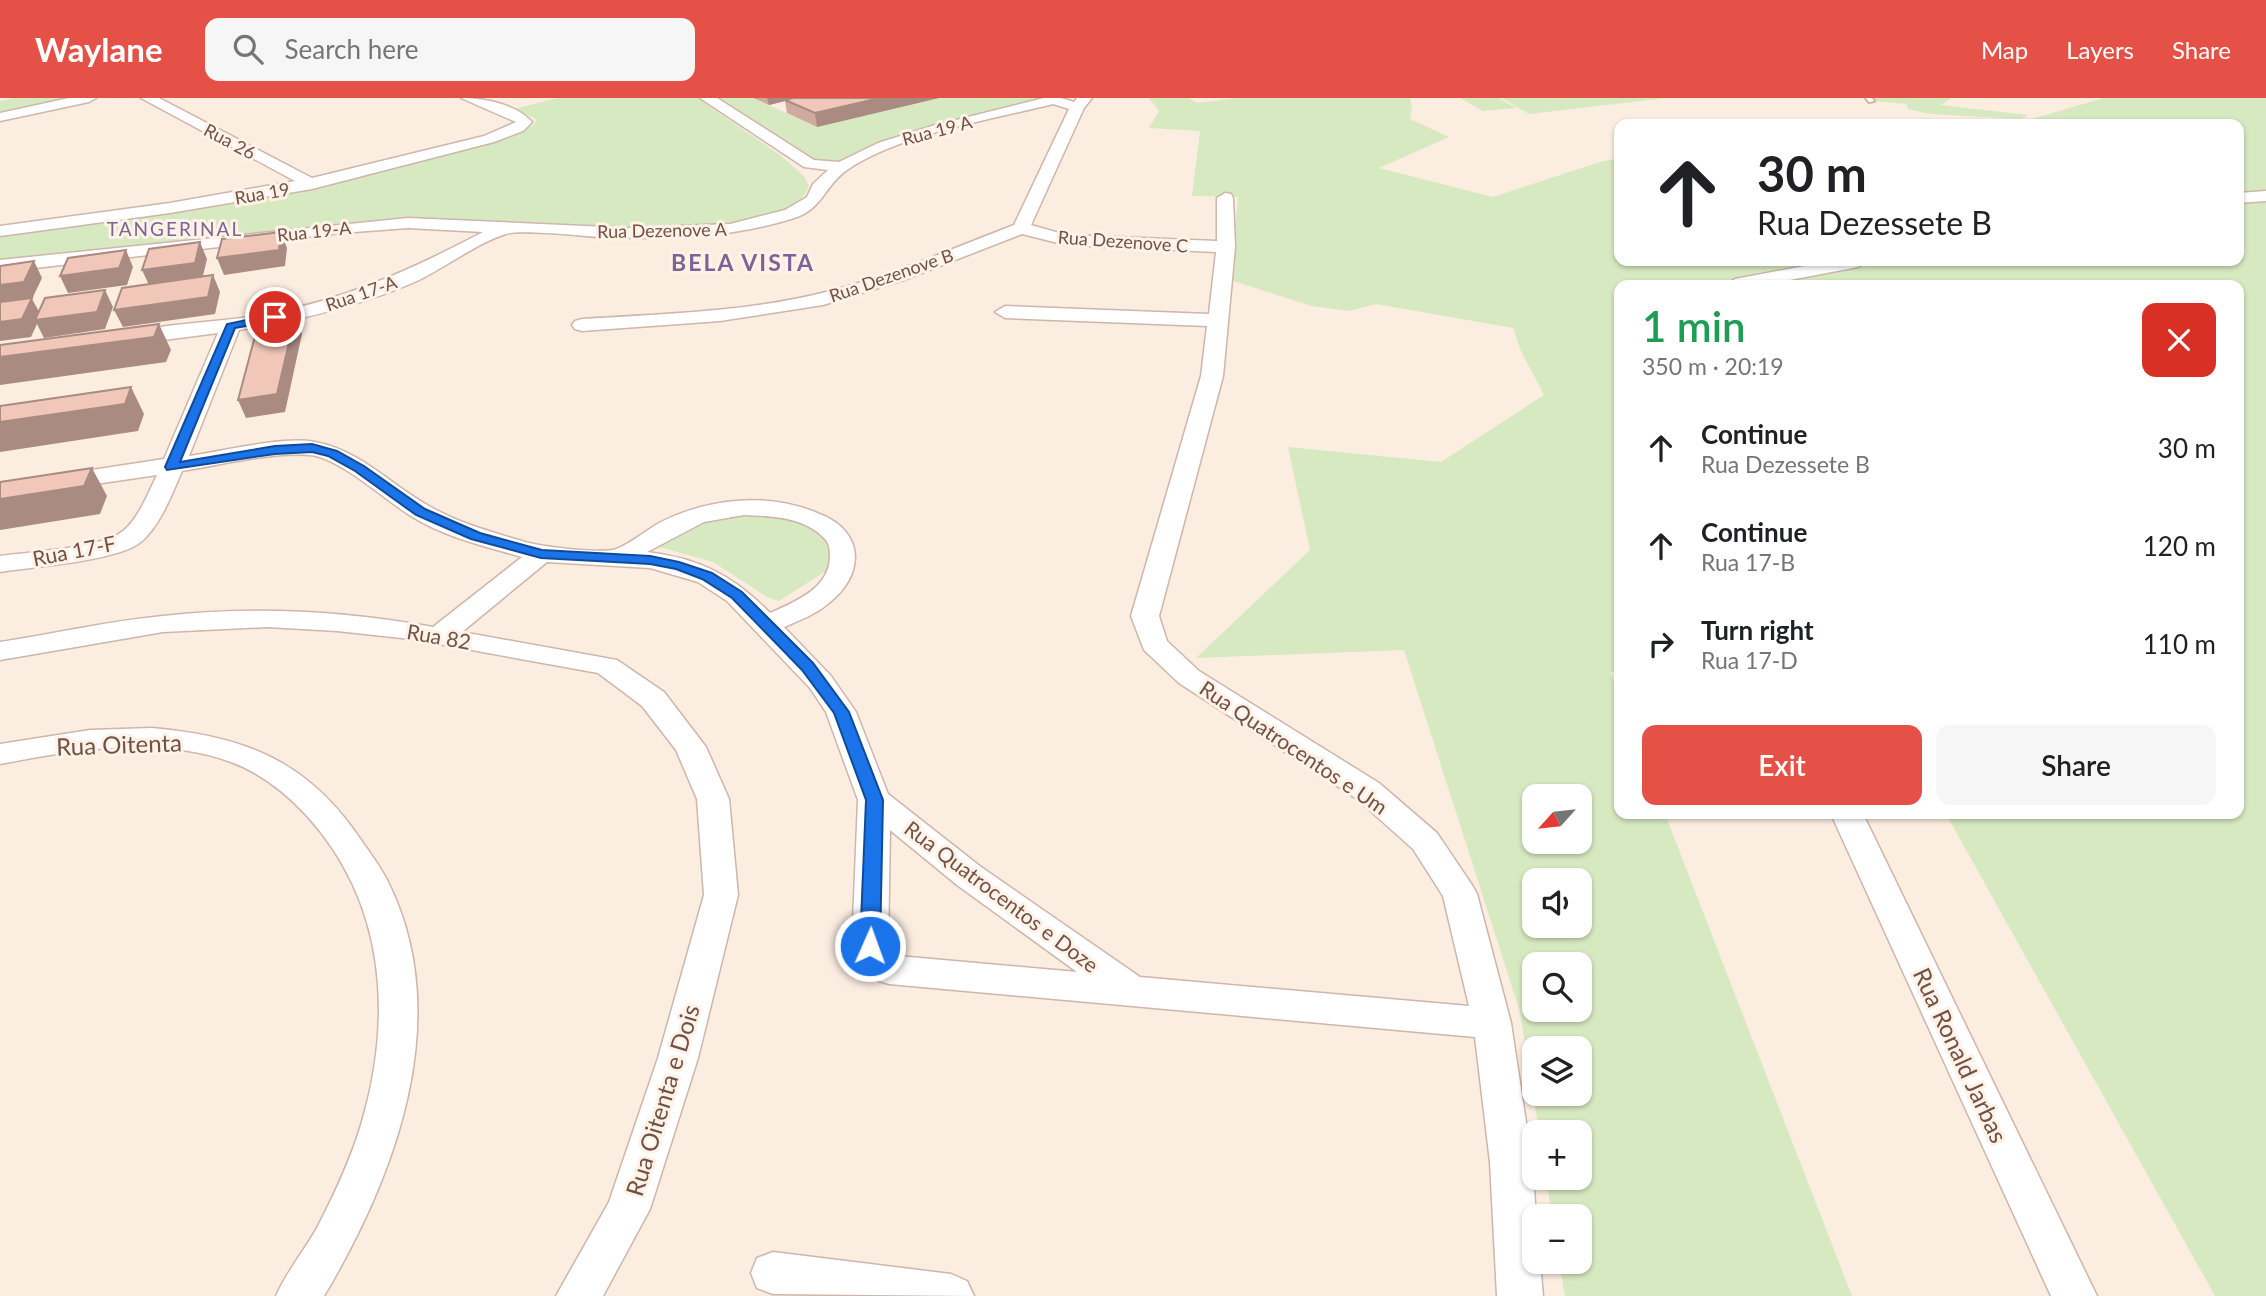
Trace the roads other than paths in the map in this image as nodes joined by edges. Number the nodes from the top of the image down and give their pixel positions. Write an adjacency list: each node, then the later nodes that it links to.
1 (89, 98): 7 (street)
2 (148, 98): 10 (street, Rua 26)
3 (468, 98): 10 (street, Rua 19)
4 (707, 98): 8 (street)
5 (1056, 99): 6 (street, Rua 19 A); 9 (street, Rua 19 A)
6 (1081, 103): 16 (street)
7 (0, 117)
8 (810, 164): 9 (street); 11 (street)
9 (841, 167): 11 (street, Rua Dezenove A)
10 (312, 184): 17 (street, Rua 19)
11 (819, 187): 15 (street, Rua Dezenove A)
12 (2266, 196): 14 (street)
13 (1225, 198): 18 (street, Rua Quatrocentos e Um)
14 (2244, 198)
15 (503, 227): 19 (street, Rua 19-A); 25 (street, Rua 17-A)
16 (1020, 228): 18 (street, Rua Dezenove C); 24 (street, Rua Dezenove B)
17 (0, 231)
18 (1226, 247): 23 (street, Rua Quatrocentos e Um)
19 (0, 266)
20 (1832, 266): 21 (street)
21 (1761, 280)
22 (1005, 312): 23 (street)
23 (1218, 320): 40 (street, Rua Quatrocentos e Um)
24 (582, 325)
25 (231, 326): 26 (street, Rua 17-A); 27 (street)
26 (108, 341)
27 (171, 467): 28 (street); 29 (street); 31 (street, Rua 17-F)
28 (0, 491)
29 (541, 554): 30 (street); 33 (street)
30 (619, 559): 32 (street); 32 (street)
31 (0, 564)
32 (765, 625): 36 (street)
33 (439, 636): 34 (street, Rua 82); 38 (street, Rua 82)
34 (0, 651)
35 (0, 754): 42 (street, Rua Oitenta)
36 (874, 800): 39 (street, Rua Quatrocentos e Doze); 39 (street, Rua Quatrocentos e Doze)
37 (1849, 819): 46 (street, Rua Ronald Jarbas)
38 (721, 895): 43 (street, Rua Oitenta e Dois)
39 (1133, 992): 40 (street, Rua Quatrocentos e Doze)
40 (1492, 1023): 45 (street, Rua Quatrocentos e Um)
41 (773, 1273): 44 (street)
42 (299, 1296)
43 (579, 1296)
44 (951, 1296)
45 (1520, 1296)
46 (2074, 1296)

